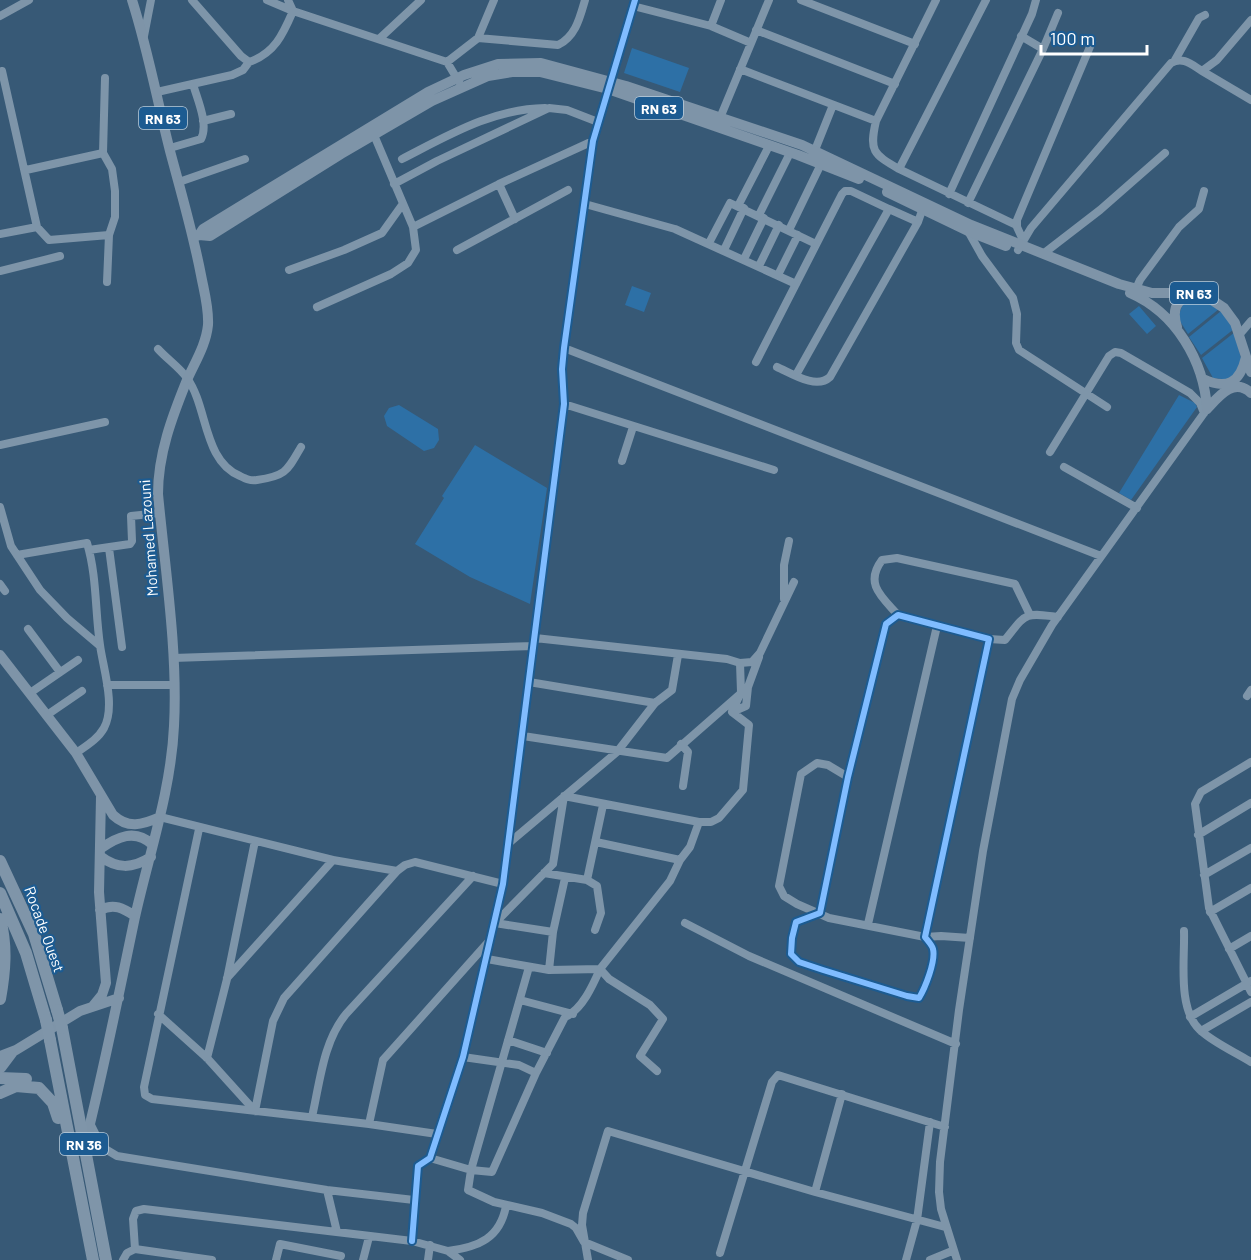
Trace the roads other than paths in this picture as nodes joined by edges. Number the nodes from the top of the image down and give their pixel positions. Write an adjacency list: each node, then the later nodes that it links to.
1 (29, 0): 20 (street)
2 (132, 0): 24 (main road, RN 63)
3 (151, 0): 24 (street)
4 (192, 0): 33 (street)
5 (267, 0): 17 (street)
6 (288, 0): 17 (street)
7 (421, 0): 27 (street)
8 (494, 0): 26 (street)
9 (585, 0): 26 (street)
10 (721, 0): 22 (street)
11 (769, 0): 23 (street)
12 (801, 0): 30 (street)
13 (986, 0): 63 (street)
14 (1036, 0): 25 (street)
15 (934, 1): 30 (street)
16 (634, 3): 22 (street); 42 (street)
17 (293, 12): 27 (street); 33 (street)
18 (1058, 13): 31 (street)
19 (1205, 15): 32 (street)
20 (0, 16)
21 (1251, 20): 37 (street)
22 (711, 26): 29 (street)
23 (756, 30): 29 (street); 41 (street)
24 (144, 36): 43 (main road, RN 63)
25 (1021, 36): 31 (street); 70 (street)
26 (478, 38): 34 (street)
27 (379, 39): 34 (street)
28 (1092, 42): 81 (street)
29 (751, 43): 36 (street)
30 (915, 44): 41 (street)
31 (1043, 49): 71 (street)
32 (1175, 60): 37 (street); 92 (street)
33 (249, 62): 40 (street)
34 (447, 62): 39 (street)
35 (0, 69): 64 (street)
36 (740, 69): 45 (street); 48 (street)
37 (1202, 71): 44 (street)
38 (105, 78): 57 (street)
39 (459, 83): 42 (main road); 52 (main road); 89 (main road)
40 (193, 84): 43 (street); 49 (street)
41 (895, 84): 50 (street)
42 (609, 86): 48 (main road); 51 (street); 54 (main road, RN 63)
43 (157, 92): 55 (main road, RN 63)
44 (1251, 100)
45 (833, 105): 50 (street); 56 (street)
46 (549, 108): 51 (street); 61 (street); 66 (street)
47 (231, 114): 49 (street)
48 (720, 118): 56 (main road)
49 (203, 121): 55 (street)
50 (876, 121): 63 (street)
51 (598, 122): 53 (street)
52 (374, 135): 66 (street); 89 (main road)
53 (593, 141): 67 (street); 72 (street)
54 (769, 146): 58 (main road, RN 63); 74 (street)
55 (170, 148): 65 (main road, RN 63)
56 (815, 150): 75 (main road, RN 63)
57 (103, 153): 64 (street); 87 (street)
58 (790, 153): 62 (main road, RN 63); 77 (street)
59 (1165, 153): 95 (street)
60 (245, 159): 65 (street)
61 (402, 159)
62 (821, 164): 75 (main road, RN 63); 84 (street)
63 (898, 169): 70 (street)
64 (26, 170): 82 (street)
65 (179, 182): 89 (main road, RN 63)
66 (394, 184): 73 (street)
67 (499, 184): 78 (street); 83 (street)
68 (568, 190): 78 (street)
69 (1204, 191): 104 (street)
70 (949, 194): 71 (street)
71 (968, 203): 81 (street)
72 (585, 204): 90 (street); 110 (street)
73 (402, 205): 83 (street); 99 (street)
74 (741, 207): 77 (street); 90 (street); 94 (street)
75 (923, 207): 79 (street); 85 (main road, RN 63); 92 (main road, RN 63)
76 (889, 209): 79 (street); 91 (street); 116 (street)
77 (761, 217): 80 (street); 97 (street)
78 (514, 219): 93 (street)
79 (918, 222): 116 (street)
80 (779, 225): 84 (street); 98 (street)
81 (1016, 225): 92 (street)
82 (37, 227): 86 (street); 87 (street)
83 (413, 227): 106 (street)
84 (789, 230): 88 (street)
85 (968, 231): 92 (main road, RN 63); 120 (street)
86 (0, 234)
87 (109, 235): 102 (street)
88 (798, 235): 91 (street); 101 (street)
89 (196, 236): 117 (main road, Mohamed Lazouni)
90 (709, 243): 94 (street)
91 (816, 244): 103 (street)
92 (1021, 245): 95 (main road, RN 63); 104 (main road, RN 63)
93 (457, 250)
94 (724, 250): 97 (street)
95 (1043, 254): 104 (main road, RN 63)
96 (60, 256): 100 (street)
97 (744, 258): 98 (street)
98 (759, 266): 101 (street)
99 (289, 270)
100 (0, 271)
101 (778, 275): 103 (street)
102 (108, 282)
103 (796, 284): 113 (street)
104 (1134, 292): 105 (main road, RN 63); 108 (main road)
105 (1197, 293): 108 (main road); 109 (main road, RN 63)
106 (317, 307)
107 (1251, 321): 109 (street)
108 (1179, 334): 118 (main road)
109 (1240, 334): 112 (main road, RN 63)
110 (564, 348): 122 (street); 140 (street)
111 (158, 349): 117 (street)
112 (1246, 356): 115 (main road, RN 63); 119 (main road)
113 (756, 362)
114 (777, 367): 116 (street)
115 (1251, 372)
116 (796, 375)
117 (188, 379): 128 (street); 135 (main road, Mohamed Lazouni)
118 (1203, 379): 119 (main road); 124 (main road)
119 (1228, 386): 121 (main road); 124 (main road)
120 (1087, 393): 123 (street); 124 (street); 129 (street)
121 (1251, 393)
122 (564, 404): 126 (street); 149 (street)
123 (1107, 407)
124 (1206, 411): 134 (street)
125 (105, 422): 127 (street)
126 (633, 427): 130 (street); 132 (street)
127 (0, 445)
128 (301, 447)
129 (1050, 452)
130 (622, 461)
131 (1064, 467): 134 (street)
132 (774, 470)
133 (0, 507): 139 (street)
134 (1137, 508): 140 (street)
135 (160, 513): 137 (street); 155 (main road, Mohamed Lazouni)
136 (789, 540): 142 (street)
137 (109, 548): 138 (street); 151 (street)
138 (89, 550): 139 (street); 150 (street)
139 (17, 555): 150 (street)
140 (1101, 556): 145 (street)
141 (795, 582): 142 (street)
142 (784, 604): 152 (street)
143 (898, 615): 144 (street); 146 (street); 173 (street)
144 (1030, 615): 145 (street); 148 (street)
145 (1058, 617): 217 (street)
146 (937, 626): 148 (street); 210 (street)
147 (28, 628): 158 (street)
148 (989, 639): 215 (street)
149 (535, 642): 154 (street); 155 (street); 159 (street)
150 (100, 646): 160 (street)
151 (122, 647)
152 (760, 653): 157 (street); 166 (street)
153 (0, 655): 164 (main road)
154 (678, 655): 157 (street); 165 (street)
155 (173, 658): 161 (main road, Mohamed Lazouni)
156 (78, 660): 158 (street)
157 (740, 663): 163 (street)
158 (60, 672): 164 (street)
159 (529, 682): 165 (street); 168 (street)
160 (108, 685): 161 (street); 171 (street)
161 (174, 686): 179 (main road, Mohamed Lazouni)
162 (82, 691): 167 (street)
163 (741, 692): 166 (street); 169 (street)
164 (30, 693): 167 (main road)
165 (655, 703): 170 (street)
166 (732, 711): 180 (street)
167 (47, 715): 171 (main road)
168 (523, 736): 170 (street); 186 (street)
169 (681, 744): 170 (street); 174 (street)
170 (618, 750): 176 (street)
171 (76, 753): 175 (main road)
172 (1251, 762): 183 (street)
173 (848, 777): 205 (street); 205 (street)
174 (683, 786)
175 (101, 793): 182 (main road); 189 (main road)
176 (564, 796): 178 (street); 186 (street); 195 (street)
177 (1251, 803): 183 (street)
178 (603, 805): 180 (street); 185 (street)
179 (160, 817): 181 (street); 182 (main road); 187 (main road, Mohamed Lazouni)
180 (699, 822): 192 (street)
181 (199, 829): 184 (street); 232 (street)
182 (131, 830): 187 (main road); 189 (main road)
183 (1198, 835): 196 (street)
184 (255, 841): 191 (street); 225 (street)
185 (596, 842): 192 (street); 199 (street)
186 (509, 843): 200 (street)
187 (153, 845): 190 (main road, Mohamed Lazouni)
188 (1251, 848): 196 (street)
189 (100, 853): 190 (main road); 203 (main road)
190 (151, 857): 206 (main road, Mohamed Lazouni)
191 (333, 860): 194 (street); 225 (street)
192 (680, 860): 222 (street)
193 (0, 861): 258 (highway, Rocade Ouest / RN 36, bridge)
194 (397, 871): 197 (street); 251 (street)
195 (544, 873): 198 (street); 208 (street)
196 (1204, 875): 204 (street)
197 (473, 876): 200 (street); 252 (street)
198 (565, 878): 199 (street); 213 (street)
199 (587, 880): 211 (street)
200 (503, 884): 208 (street)
201 (1251, 888): 204 (street)
202 (0, 893): 259 (highway, Rocade Ouest, bridge)
203 (100, 910): 206 (main road); 221 (main road)
204 (1210, 912): 218 (street)
205 (820, 913): 210 (street); 215 (street)
206 (135, 916): 224 (main road, Mohamed Lazouni)
207 (0, 919): 228 (highway)
208 (495, 923): 213 (street); 216 (street)
209 (685, 923): 237 (street)
210 (868, 924): 215 (street)
211 (595, 930)
212 (1184, 931): 234 (street)
213 (553, 932): 223 (street)
214 (1251, 936): 218 (street)
215 (925, 937): 217 (street)
216 (492, 938): 219 (street); 255 (street)
217 (970, 938): 237 (street)
218 (1229, 949): 226 (street)
219 (487, 959): 220 (street); 241 (street)
220 (530, 967): 223 (street); 229 (street)
221 (104, 969): 224 (main road); 231 (main road)
222 (600, 969): 223 (street); 233 (street); 245 (street)
223 (549, 970)
224 (124, 971): 227 (main road, Mohamed Lazouni)
225 (227, 979): 242 (street)
226 (1250, 985): 234 (street)
227 (119, 998): 231 (main road); 254 (main road, Mohamed Lazouni)
228 (0, 999)
229 (520, 1000): 233 (street); 236 (street)
230 (1251, 1002): 235 (street)
231 (93, 1006): 238 (main road)
232 (158, 1014): 242 (street); 251 (street)
233 (574, 1014): 239 (street)
234 (1190, 1017): 235 (street)
235 (1201, 1031): 244 (street)
236 (508, 1040): 239 (street); 243 (street)
237 (956, 1044): 256 (street)
238 (16, 1050): 240 (main road); 246 (main road)
239 (547, 1053): 247 (street)
240 (0, 1056)
241 (463, 1057): 243 (street); 257 (street)
242 (207, 1058): 251 (street)
243 (503, 1062): 247 (street); 261 (street)
244 (1251, 1062)
245 (657, 1071)
246 (0, 1072): 248 (highway)
247 (536, 1073): 261 (street)
248 (39, 1088): 249 (highway); 259 (highway)
249 (0, 1093)
250 (842, 1094): 253 (street); 262 (street); 264 (street)
251 (255, 1111): 252 (street)
252 (312, 1117): 255 (street)
253 (930, 1122): 256 (street); 267 (street)
254 (90, 1123): 258 (main road, Mohamed Lazouni); 263 (street)
255 (369, 1124): 257 (street)
256 (945, 1127): 268 (street)
257 (437, 1134): 260 (street)
258 (84, 1147): 281 (highway, RN 36)
259 (70, 1149): 280 (highway)
260 (430, 1158): 261 (street); 265 (street)
261 (471, 1170): 266 (street)
262 (745, 1171): 264 (street); 272 (street); 277 (street)
263 (327, 1190): 265 (street); 269 (street)
264 (814, 1192): 267 (street)
265 (414, 1200): 271 (street)
266 (506, 1206): 272 (street); 275 (street)
267 (917, 1220): 268 (street); 290 (street)
268 (945, 1227): 276 (street)
269 (337, 1232): 270 (street); 274 (street)
270 (369, 1237): 271 (street); 285 (street)
271 (412, 1241): 273 (street)
272 (584, 1242): 288 (street); 289 (street)
273 (430, 1245): 275 (street); 286 (street)
274 (135, 1249): 282 (street); 283 (street)
275 (448, 1251): 287 (street)
276 (952, 1251): 279 (street); 292 (street)
277 (720, 1253)
278 (341, 1256): 284 (street)
279 (940, 1258): 291 (street)
280 (93, 1260)
281 (106, 1260)
282 (123, 1260)
283 (208, 1260)
284 (276, 1260)
285 (363, 1260)
286 (428, 1260)
287 (460, 1260)
288 (588, 1260)
289 (628, 1260)
290 (906, 1260)
291 (930, 1260)
292 (957, 1260)

